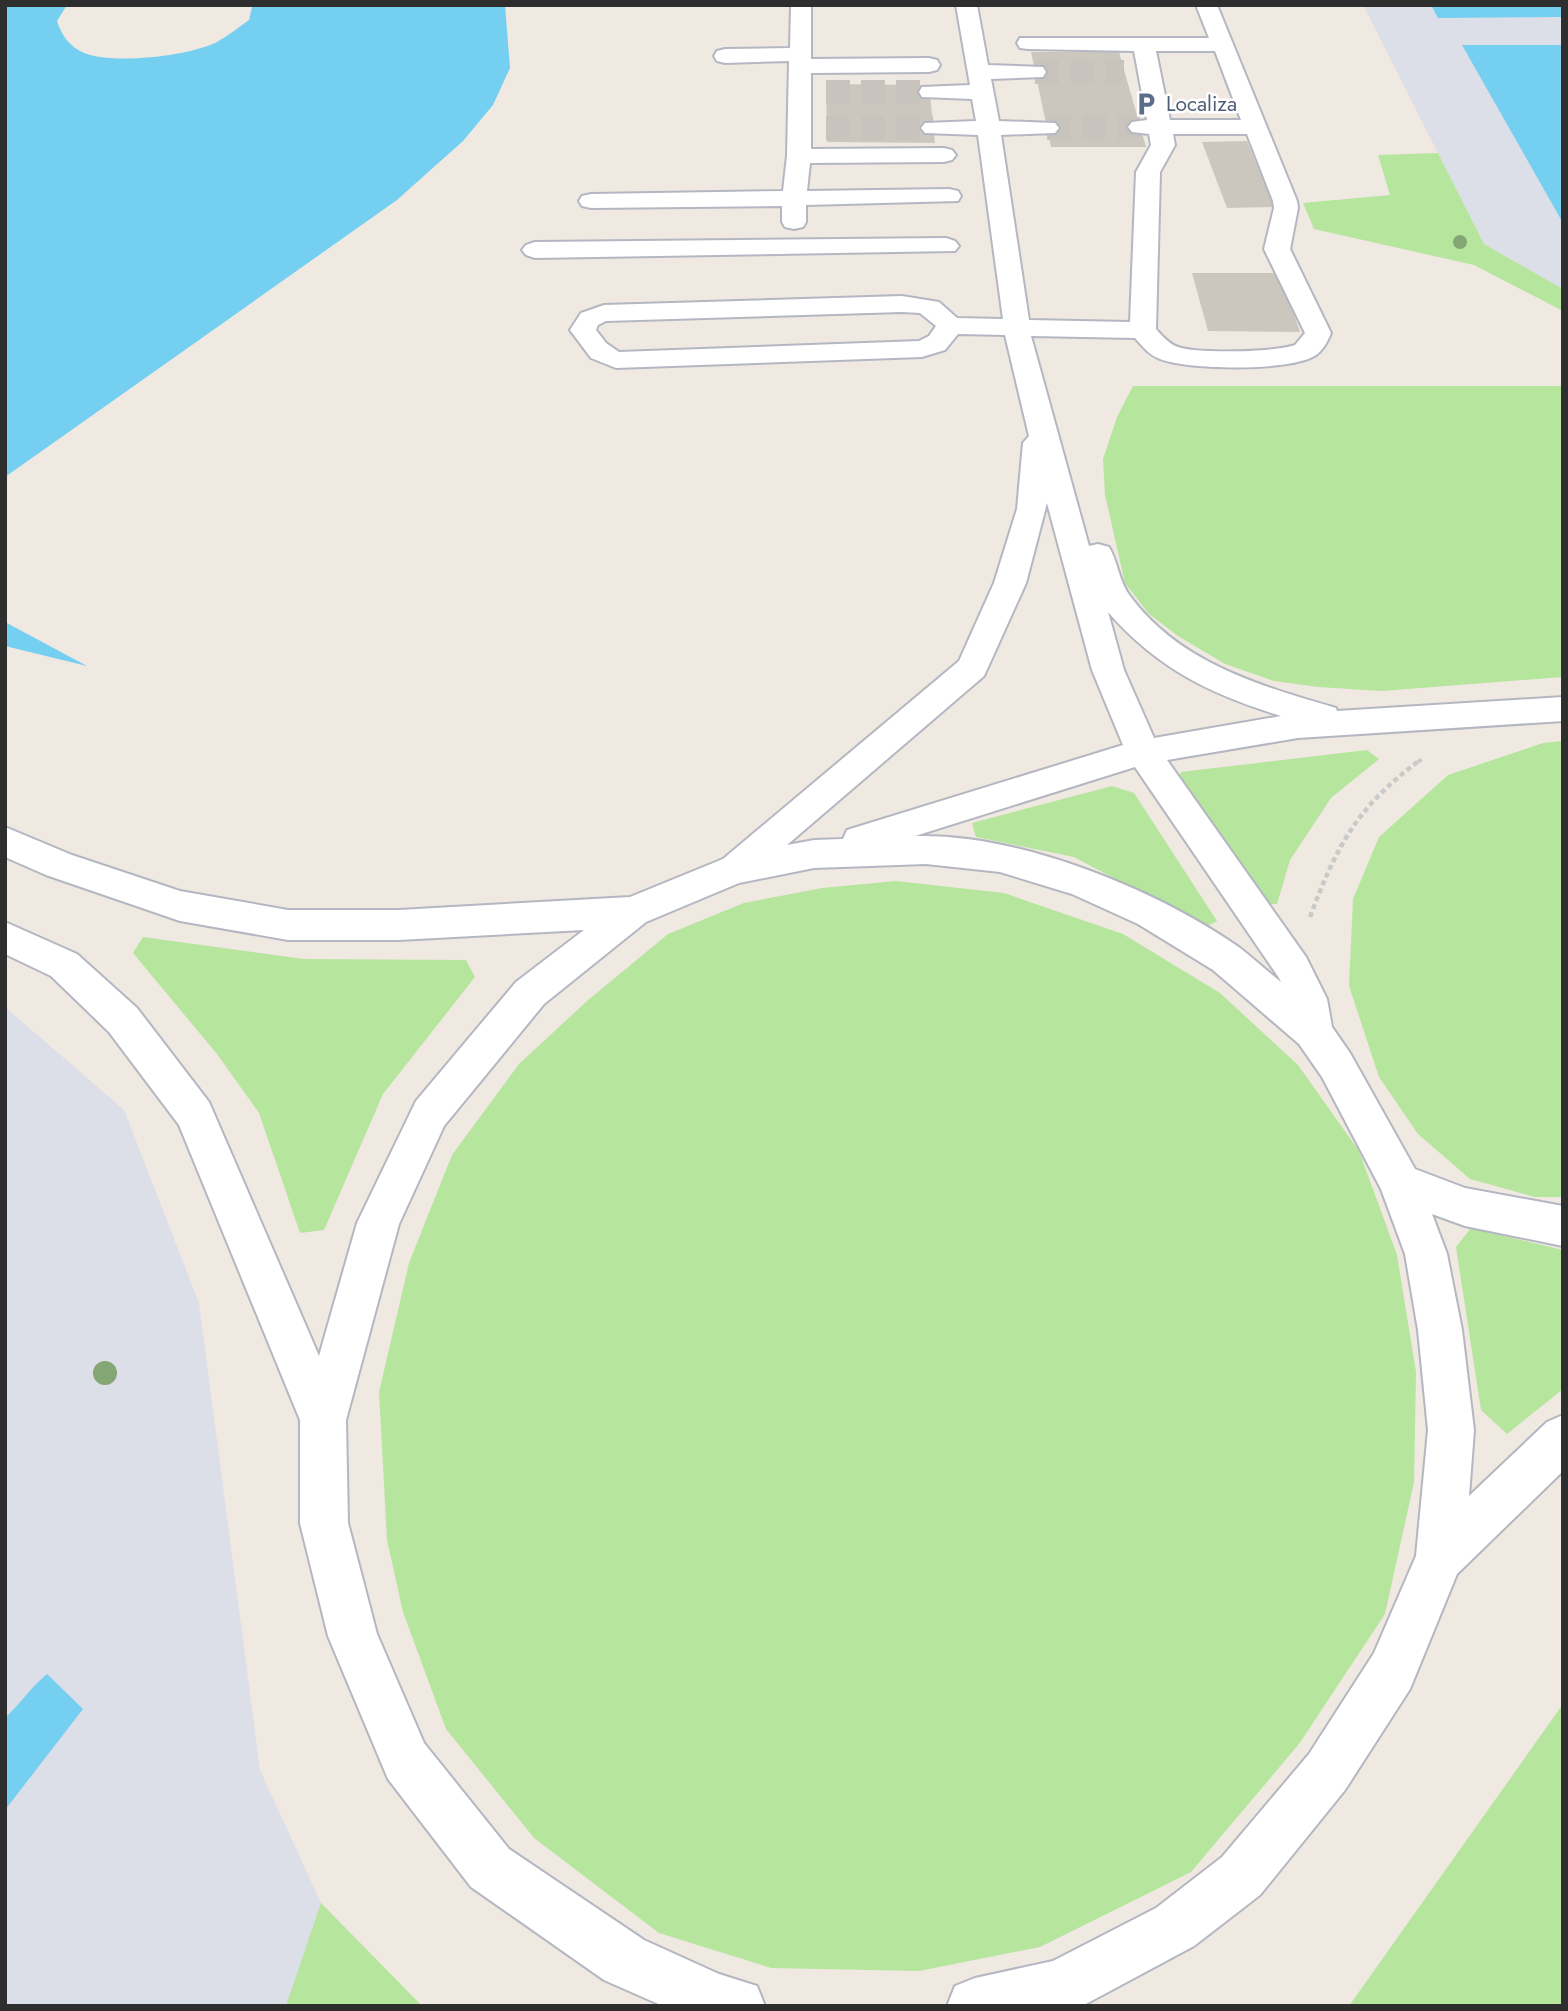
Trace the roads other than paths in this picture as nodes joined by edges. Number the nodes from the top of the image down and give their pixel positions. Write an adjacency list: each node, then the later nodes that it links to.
1 (801, 5): 8 (street)
2 (966, 5): 13 (street)
3 (1206, 5): 6 (street)
4 (1028, 43): 5 (street)
5 (1144, 44): 6 (street); 10 (street)
6 (1223, 45): 18 (street)
7 (725, 56): 8 (street)
8 (802, 60): 9 (street); 14 (street)
9 (929, 65)
10 (1161, 71): 12 (street); 17 (street)
11 (1035, 72): 13 (street)
12 (1124, 72)
13 (982, 82): 16 (street); 22 (street)
14 (802, 92): 15 (street); 19 (street)
15 (826, 92)
16 (930, 92)
17 (1151, 127): 18 (street); 34 (street)
18 (1256, 127): 34 (street)
19 (801, 128): 20 (street); 25 (street)
20 (826, 128)
21 (933, 128): 22 (street)
22 (989, 128): 23 (street); 33 (street)
23 (1047, 128)
24 (944, 155): 25 (street)
25 (799, 156): 27 (street)
26 (949, 196): 27 (street)
27 (794, 198): 28 (street); 30 (street)
28 (591, 201)
29 (946, 246): 30 (street)
30 (795, 248): 31 (street)
31 (534, 250)
32 (949, 326): 32 (street); 33 (street)
33 (1017, 329): 34 (street); 35 (street)
34 (1143, 330)
35 (1040, 417): 37 (street); 38 (street); 41 (street)
36 (1563, 709): 37 (street)
37 (1340, 722): 38 (street)
38 (1143, 752): 40 (street); 44 (street)
39 (5, 841): 42 (street)
40 (814, 854): 41 (street); 44 (street)
41 (733, 870): 42 (street)
42 (633, 912): 47 (street)
43 (5, 937): 47 (street)
44 (1314, 1032): 45 (street)
45 (1400, 1183): 46 (street); 49 (street)
46 (1563, 1227)
47 (323, 1420): 50 (street)
48 (1563, 1438): 49 (street)
49 (1440, 1557): 51 (street)
50 (737, 2006)
51 (975, 2006)

